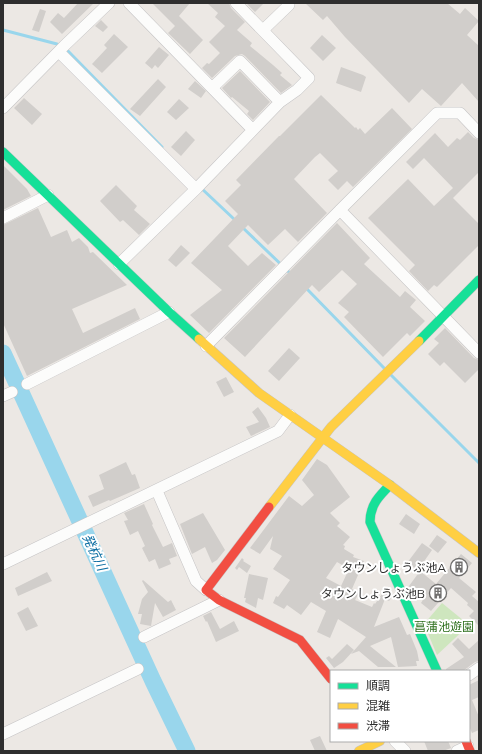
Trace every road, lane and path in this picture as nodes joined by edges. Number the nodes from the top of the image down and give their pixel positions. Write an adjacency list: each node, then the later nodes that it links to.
1 (109, 3): 6 (street)
2 (129, 3): 7 (street)
3 (236, 3): 5 (street)
4 (289, 5): 5 (street)
5 (263, 30): 8 (street)
6 (61, 49): 9 (street); 13 (street)
7 (212, 88): 8 (street); 10 (street)
8 (280, 102): 10 (street)
9 (3, 108)
10 (252, 130): 13 (street)
11 (479, 133): 15 (street)
12 (3, 152): 14 (street)
13 (199, 187): 17 (street)
14 (48, 195): 16 (street); 17 (street)
15 (340, 210): 20 (street); 21 (street)
16 (3, 218)
17 (119, 264): 19 (street)
18 (479, 280): 20 (street)
19 (169, 312): 21 (street); 23 (street)
20 (443, 316): 22 (street); 25 (street)
21 (206, 346): 24 (street)
22 (479, 353)
23 (27, 384)
24 (290, 415): 25 (street); 27 (street)
25 (323, 438): 26 (street); 30 (street)
26 (390, 485): 28 (street); 35 (street)
27 (157, 491): 29 (street); 30 (street)
28 (479, 553)
29 (3, 564)
30 (206, 590): 31 (street)
31 (219, 600): 32 (street); 37 (street)
32 (144, 638)
33 (479, 668): 36 (street)
34 (138, 669): 38 (street)
35 (437, 670)
36 (470, 674)
37 (330, 678)
38 (3, 734)
39 (378, 742): 42 (street)
40 (396, 742): 43 (street)
41 (468, 746): 44 (street)
42 (359, 751)
43 (405, 751)
44 (457, 751)

